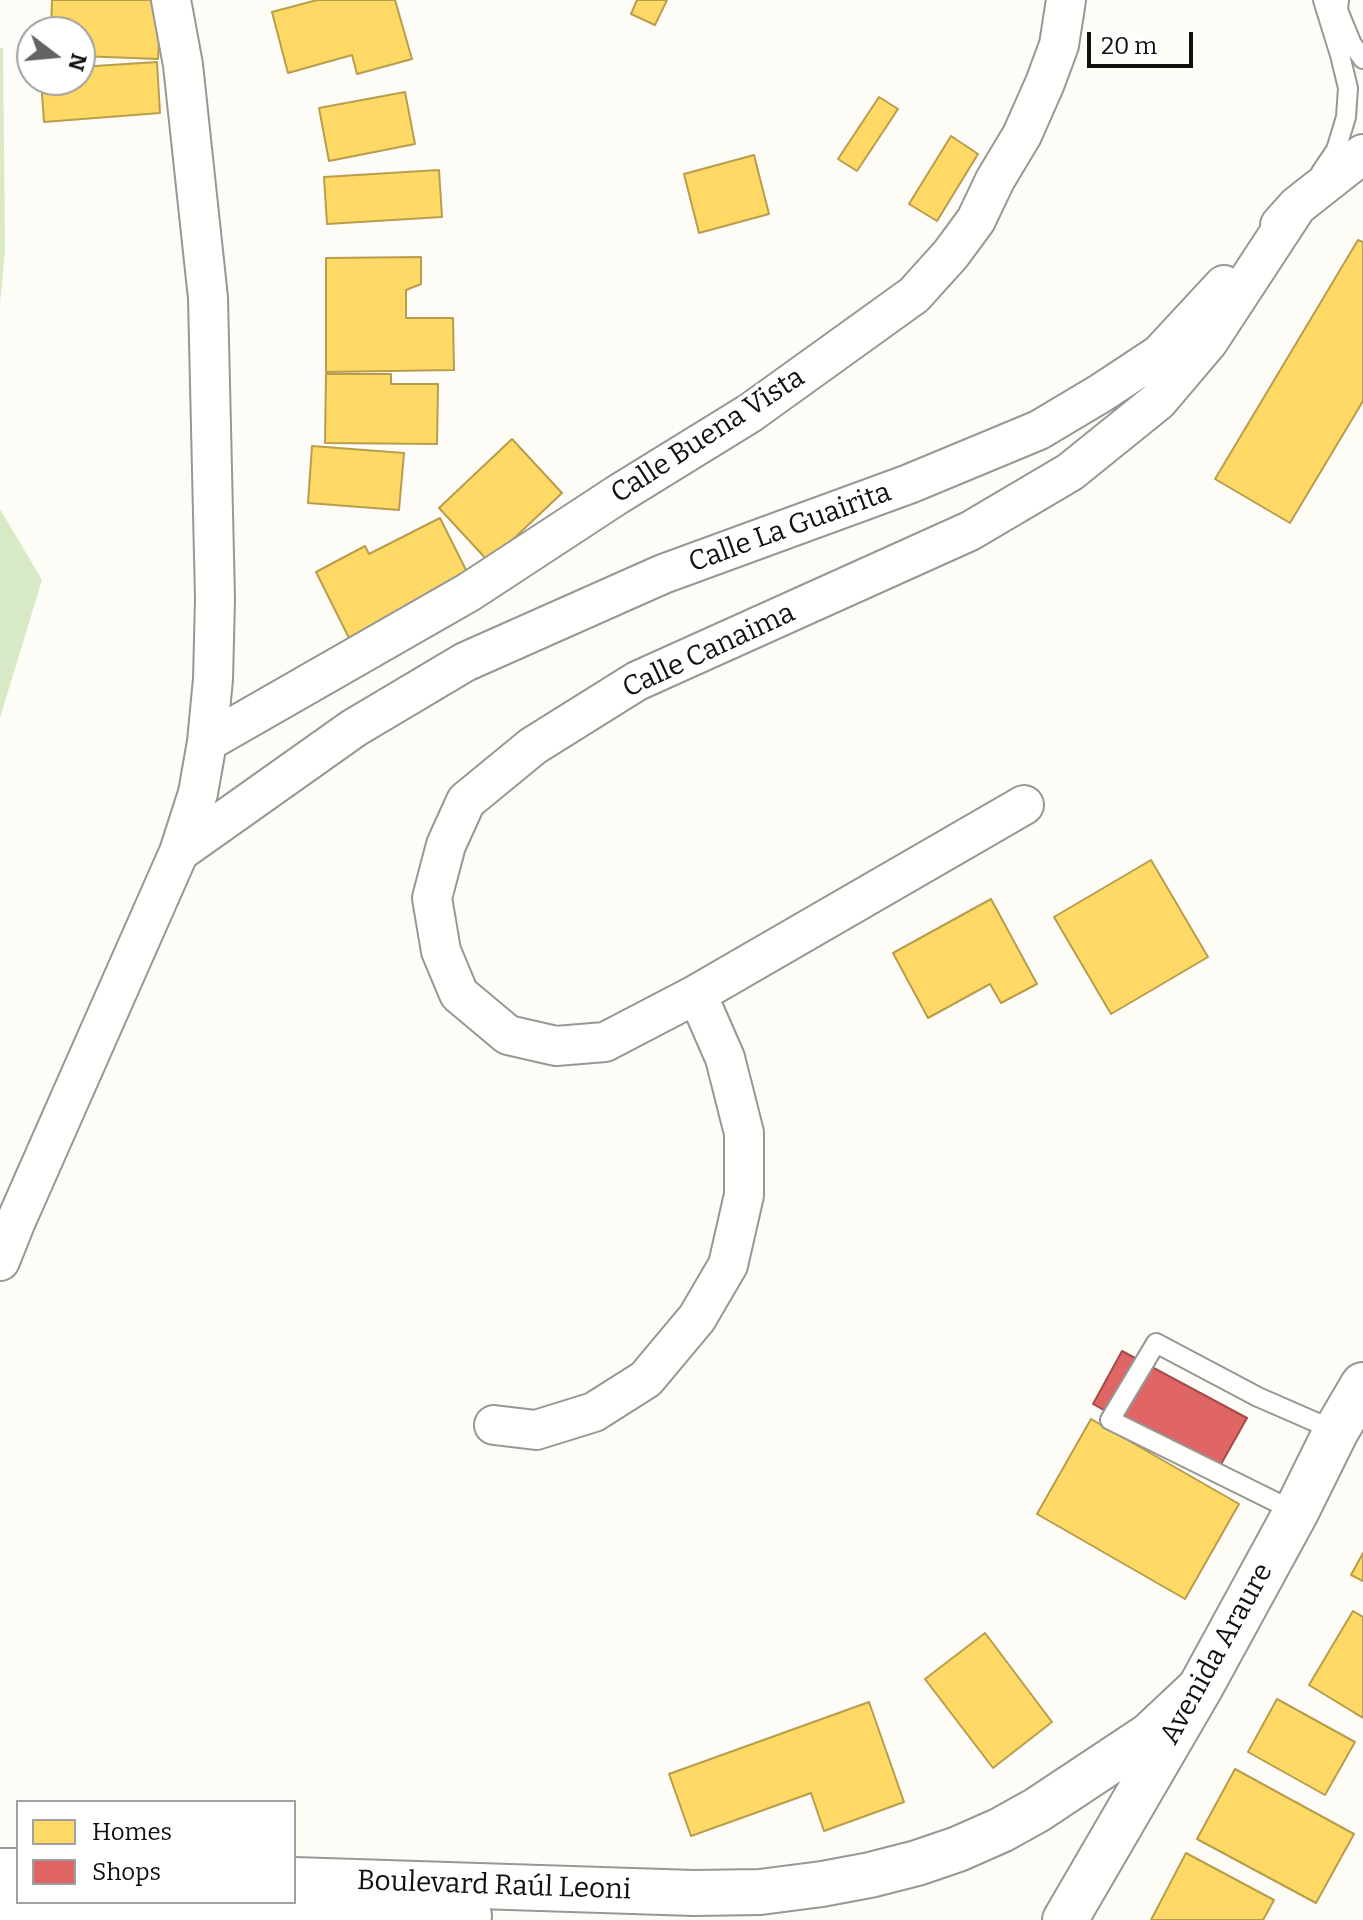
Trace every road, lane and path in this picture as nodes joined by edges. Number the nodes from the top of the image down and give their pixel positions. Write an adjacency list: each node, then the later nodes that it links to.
1 (171, 0): 8 (street)
2 (1066, 0): 8 (street, Calle Buena Vista)
3 (1323, 0): 7 (lane)
4 (1339, 0): 5 (lane)
5 (1363, 59)
6 (1363, 154): 7 (street, Calle La Guairita)
7 (1297, 206): 10 (street, Calle La Guairita); 11 (street, Calle Canaima)
8 (207, 742): 10 (street)
9 (1024, 805): 11 (street, Calle Canaima)
10 (179, 852): 12 (street)
11 (697, 994): 14 (street)
12 (0, 1261)
13 (1363, 1385): 15 (street, Avenida Araure)
14 (494, 1425)
15 (1336, 1431): 16 (street, Avenida Araure); 16 (lane)
16 (1296, 1512): 17 (street, Avenida Araure)
17 (1200, 1688): 18 (street, Boulevard Raúl Leoni); 21 (street, Avenida Araure)
18 (296, 1880)
19 (0, 1905): 20 (street, Boulevard Raúl Leoni)
20 (649, 1920)
21 (1065, 1920)

